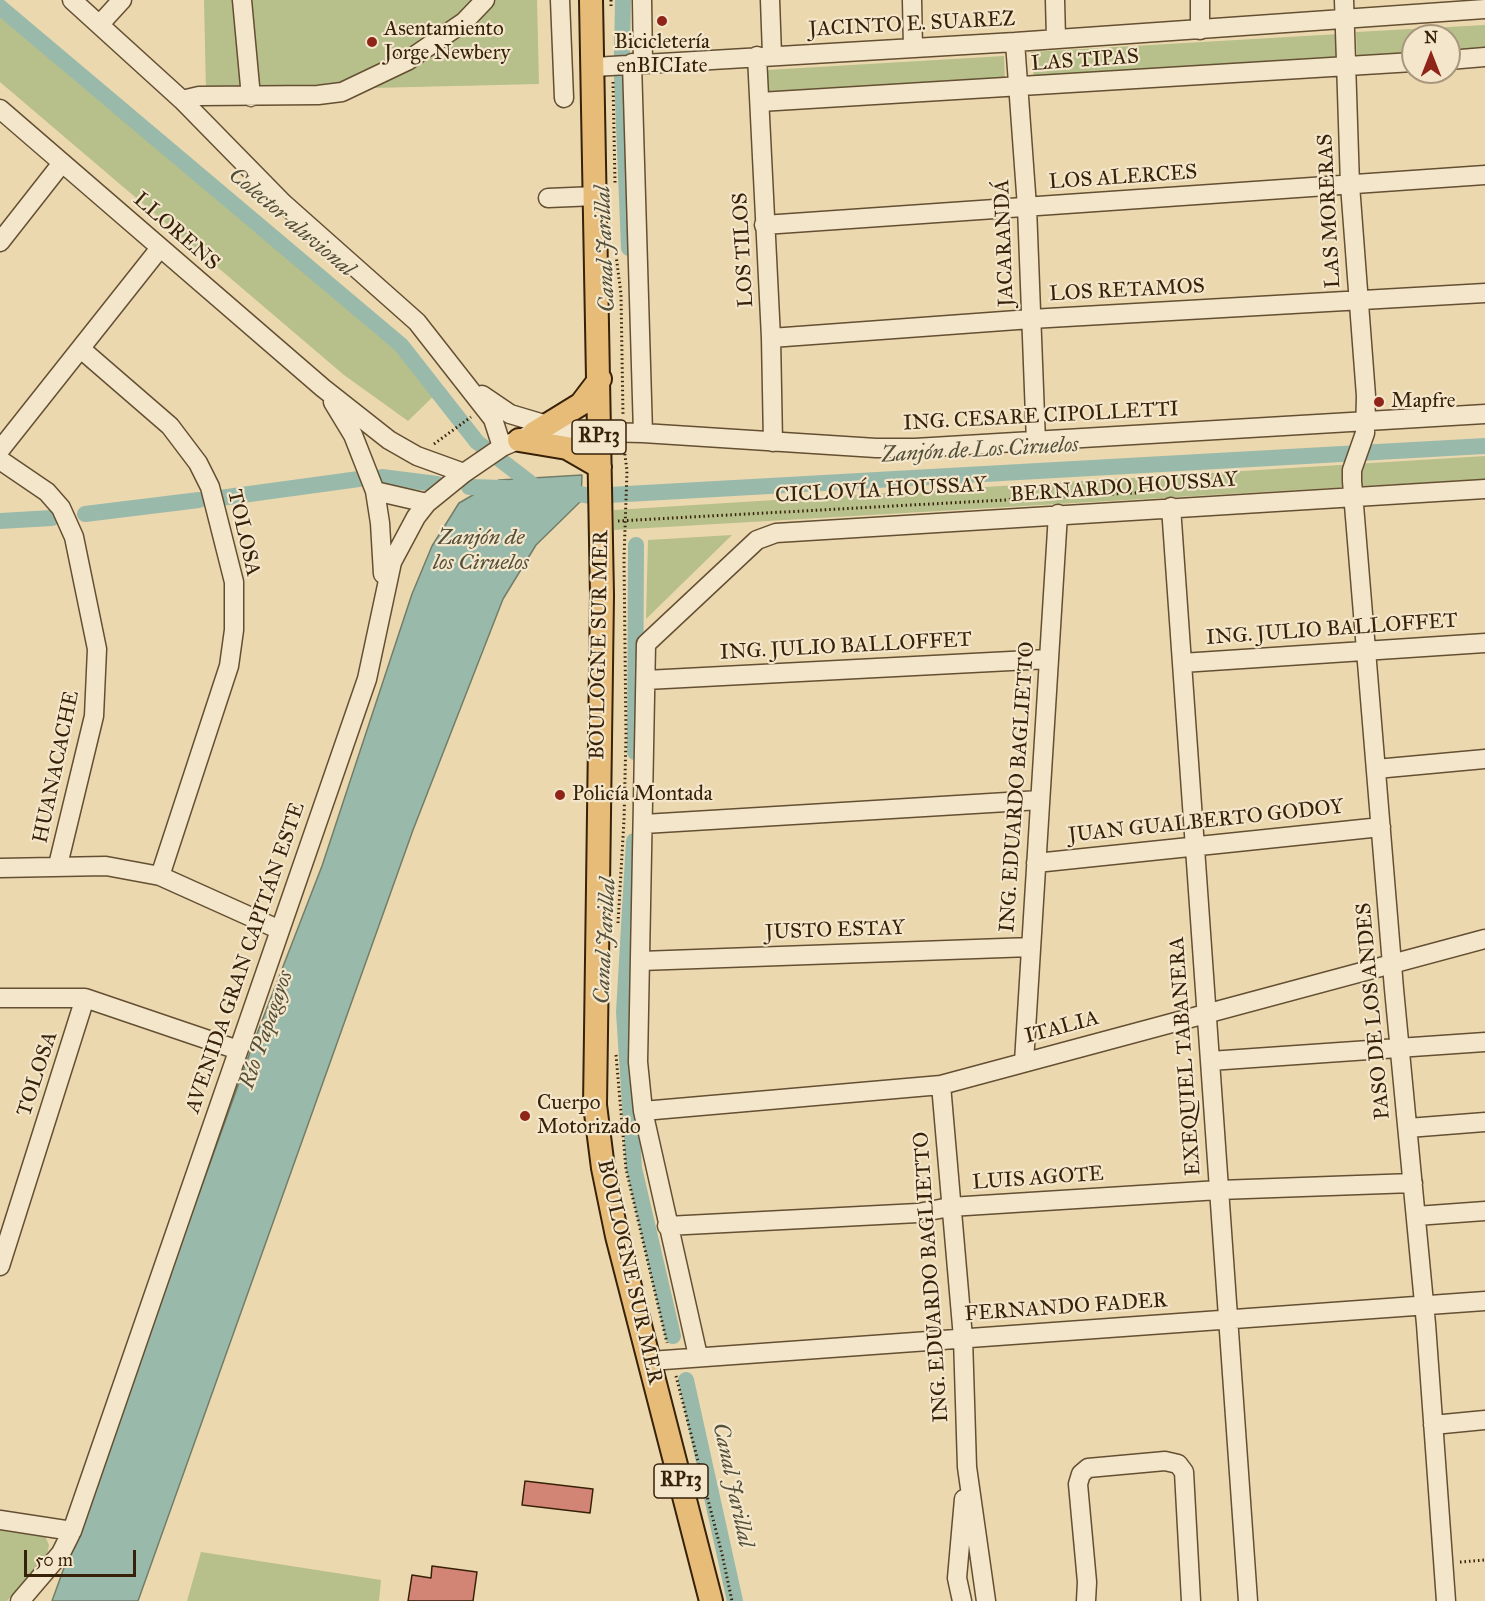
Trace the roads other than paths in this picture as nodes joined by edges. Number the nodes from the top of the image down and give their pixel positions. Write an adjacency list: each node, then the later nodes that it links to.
1 (72, 0): 14 (street)
2 (122, 0): 14 (street)
3 (242, 0): 27 (street)
4 (485, 0): 27 (street)
5 (560, 0): 28 (street)
6 (591, 0): 24 (main road, BOULOGNE SUR MER / RP13)
7 (642, 0): 22 (street)
8 (770, 0): 19 (street, LOS TILOS)
9 (912, 0): 18 (street)
10 (1055, 0): 16 (street)
11 (1200, 0): 15 (street)
12 (1344, 9): 13 (street, JACINTO E. SUAREZ); 15 (street, JACINTO E. SUAREZ); 25 (street, LAS MORERAS)
13 (1485, 9)
14 (100, 24): 29 (street)
15 (1200, 30): 16 (street, JACINTO E. SUAREZ)
16 (1056, 38): 17 (street, JACINTO E. SUAREZ)
17 (1015, 42): 18 (street, JACINTO E. SUAREZ); 26 (street, JACARANDÁ)
18 (913, 48): 19 (street, JACINTO E. SUAREZ)
19 (765, 56): 22 (street, JACINTO E. SUAREZ); 30 (street, LOS TILOS)
20 (1485, 57): 21 (street)
21 (1461, 59)
22 (638, 63): 24 (street, JACINTO E. SUAREZ); 52 (street)
23 (1401, 63): 25 (street, LAS TIPAS)
24 (603, 66): 35 (main road, BOULOGNE SUR MER / RP13)
25 (1347, 66): 26 (street, LAS TIPAS); 34 (street, LAS MORERAS)
26 (1020, 88): 30 (street, LAS TIPAS); 37 (street, JACARANDÁ)
27 (251, 97): 29 (street)
28 (564, 98)
29 (182, 100): 46 (street)
30 (760, 102): 38 (street, LOS TILOS)
31 (0, 109): 32 (street, LLORENS)
32 (62, 163): 39 (street); 40 (street, LLORENS)
33 (1485, 176): 34 (street, LOS ALERCES)
34 (1350, 185): 37 (street, LOS ALERCES); 42 (street, LAS MORERAS)
35 (605, 195): 36 (street); 47 (main road, BOULOGNE SUR MER / RP13)
36 (548, 198)
37 (1027, 207): 38 (street, LOS ALERCES); 43 (street, JACARANDÁ)
38 (764, 225): 44 (street, LOS TILOS)
39 (0, 242)
40 (160, 248): 45 (street); 48 (street, LLORENS)
41 (1485, 293): 42 (street, LOS RETAMOS)
42 (1357, 300): 43 (street, LOS RETAMOS); 50 (street, LAS MORERAS)
43 (1031, 319): 44 (street, LOS RETAMOS); 55 (street, JACARANDÁ)
44 (771, 338): 54 (street, LOS TILOS)
45 (81, 349): 56 (street); 81 (street, TOLOSA)
46 (460, 376): 53 (street); 53 (street)
47 (600, 379): 51 (main road, BOULOGNE SUR MER / RP13); 53 (main road)
48 (323, 388): 59 (street, LLORENS); 61 (street, LLORENS)
49 (1485, 414): 50 (street, ING. CESARE CIPOLLETTI)
50 (1366, 426): 55 (street, ING. CESARE CIPOLLETTI); 62 (street, PASO DE LOS ANDES)
51 (599, 432): 52 (street, ING. CESARE CIPOLLETTI); 53 (street); 58 (main road, BOULOGNE SUR MER / RP13)
52 (644, 433): 54 (street, ING. CESARE CIPOLLETTI)
53 (520, 439): 58 (main road); 59 (street, AVENIDA GRAN CAPITÁN ESTE)
54 (773, 442): 55 (street, ING. CESARE CIPOLLETTI)
55 (1036, 442)
56 (0, 450)
57 (0, 460): 79 (street, HUANACACHE)
58 (600, 467): 111 (main road, BOULOGNE SUR MER / RP13)
59 (470, 469): 63 (street, AVENIDA GRAN CAPITÁN ESTE)
60 (1485, 489): 62 (street, BERNARDO HOUSSAY)
61 (375, 491): 63 (street); 66 (street, LLORENS)
62 (1353, 497): 64 (street, BERNARDO HOUSSAY); 68 (street, PASO DE LOS ANDES)
63 (427, 503): 66 (street, AVENIDA GRAN CAPITÁN ESTE)
64 (1171, 507): 65 (street, BERNARDO HOUSSAY); 70 (street, EXEQUIEL TABANERA)
65 (1058, 514): 69 (street, ING. EDUARDO BAGLIETTO); 71 (street, BERNARDO HOUSSAY)
66 (384, 591): 82 (street, AVENIDA GRAN CAPITÁN ESTE)
67 (1485, 643): 68 (street, ING. JULIO BALLOFFET)
68 (1367, 651): 70 (street, ING. JULIO BALLOFFET); 73 (street, PASO DE LOS ANDES)
69 (1049, 659): 71 (street, ING. JULIO BALLOFFET); 74 (street, ING. EDUARDO BAGLIETTO)
70 (1182, 663): 77 (street, EXEQUIEL TABANERA)
71 (646, 680): 75 (street)
72 (1485, 759): 73 (street)
73 (1376, 769): 76 (street, PASO DE LOS ANDES)
74 (1040, 800): 75 (street); 78 (street, ING. EDUARDO BAGLIETTO)
75 (644, 824): 85 (street)
76 (1381, 827): 77 (street, JUAN GUALBERTO GODOY); 86 (street, PASO DE LOS ANDES)
77 (1194, 847): 78 (street, JUAN GUALBERTO GODOY); 89 (street, EXEQUIEL TABANERA)
78 (1036, 862): 84 (street, ING. EDUARDO BAGLIETTO)
79 (58, 865): 80 (street); 81 (street)
80 (0, 868)
81 (160, 876): 82 (street)
82 (280, 930): 92 (street, AVENIDA GRAN CAPITÁN ESTE)
83 (1485, 939): 86 (street, ITALIA)
84 (1031, 947): 85 (street, JUSTO ESTAY); 94 (street, ING. EDUARDO BAGLIETTO)
85 (640, 961): 96 (street)
86 (1392, 964): 89 (street, ITALIA); 91 (street, PASO DE LOS ANDES)
87 (0, 998): 88 (street)
88 (85, 998): 92 (street); 105 (street, TOLOSA)
89 (1205, 1013): 93 (street, EXEQUIEL TABANERA); 94 (street, ITALIA)
90 (1485, 1041): 91 (street)
91 (1400, 1048): 93 (street); 98 (street, PASO DE LOS ANDES)
92 (238, 1050): 116 (street, AVENIDA GRAN CAPITÁN ESTE)
93 (1210, 1061): 100 (street, EXEQUIEL TABANERA)
94 (1024, 1062): 95 (street, ITALIA)
95 (941, 1085): 96 (street, ITALIA); 101 (street, ING. EDUARDO BAGLIETTO)
96 (643, 1111): 104 (street)
97 (1485, 1122): 98 (street)
98 (1407, 1128): 99 (street, PASO DE LOS ANDES)
99 (1413, 1184): 100 (street, LUIS AGOTE); 103 (street, PASO DE LOS ANDES)
100 (1219, 1190): 101 (street, LUIS AGOTE); 108 (street, EXEQUIEL TABANERA)
101 (950, 1207): 104 (street, LUIS AGOTE); 109 (street, ING. EDUARDO BAGLIETTO)
102 (1485, 1210): 103 (street)
103 (1416, 1216): 107 (street, PASO DE LOS ANDES)
104 (667, 1226): 110 (street)
105 (1, 1257)
106 (1485, 1301): 107 (street, FERNANDO FADER)
107 (1424, 1305): 108 (street, FERNANDO FADER); 113 (street, PASO DE LOS ANDES)
108 (1227, 1319): 109 (street, FERNANDO FADER); 123 (street, EXEQUIEL TABANERA)
109 (963, 1338): 110 (street, FERNANDO FADER); 114 (street, ING. EDUARDO BAGLIETTO)
110 (698, 1356): 111 (street, FERNANDO FADER)
111 (650, 1361): 118 (main road, BOULOGNE SUR MER / RP13)
112 (1485, 1420): 113 (street)
113 (1433, 1425): 124 (street, PASO DE LOS ANDES)
114 (967, 1467): 119 (street, ING. EDUARDO BAGLIETTO); 120 (street, ING. EDUARDO BAGLIETTO)
115 (0, 1520): 116 (street)
116 (72, 1531): 117 (street, AVENIDA GRAN CAPITÁN ESTE)
117 (20, 1601)
118 (711, 1601)
119 (962, 1601)
120 (986, 1601)
121 (1086, 1601): 122 (street)
122 (1191, 1601)
123 (1248, 1601)
124 (1446, 1601)

